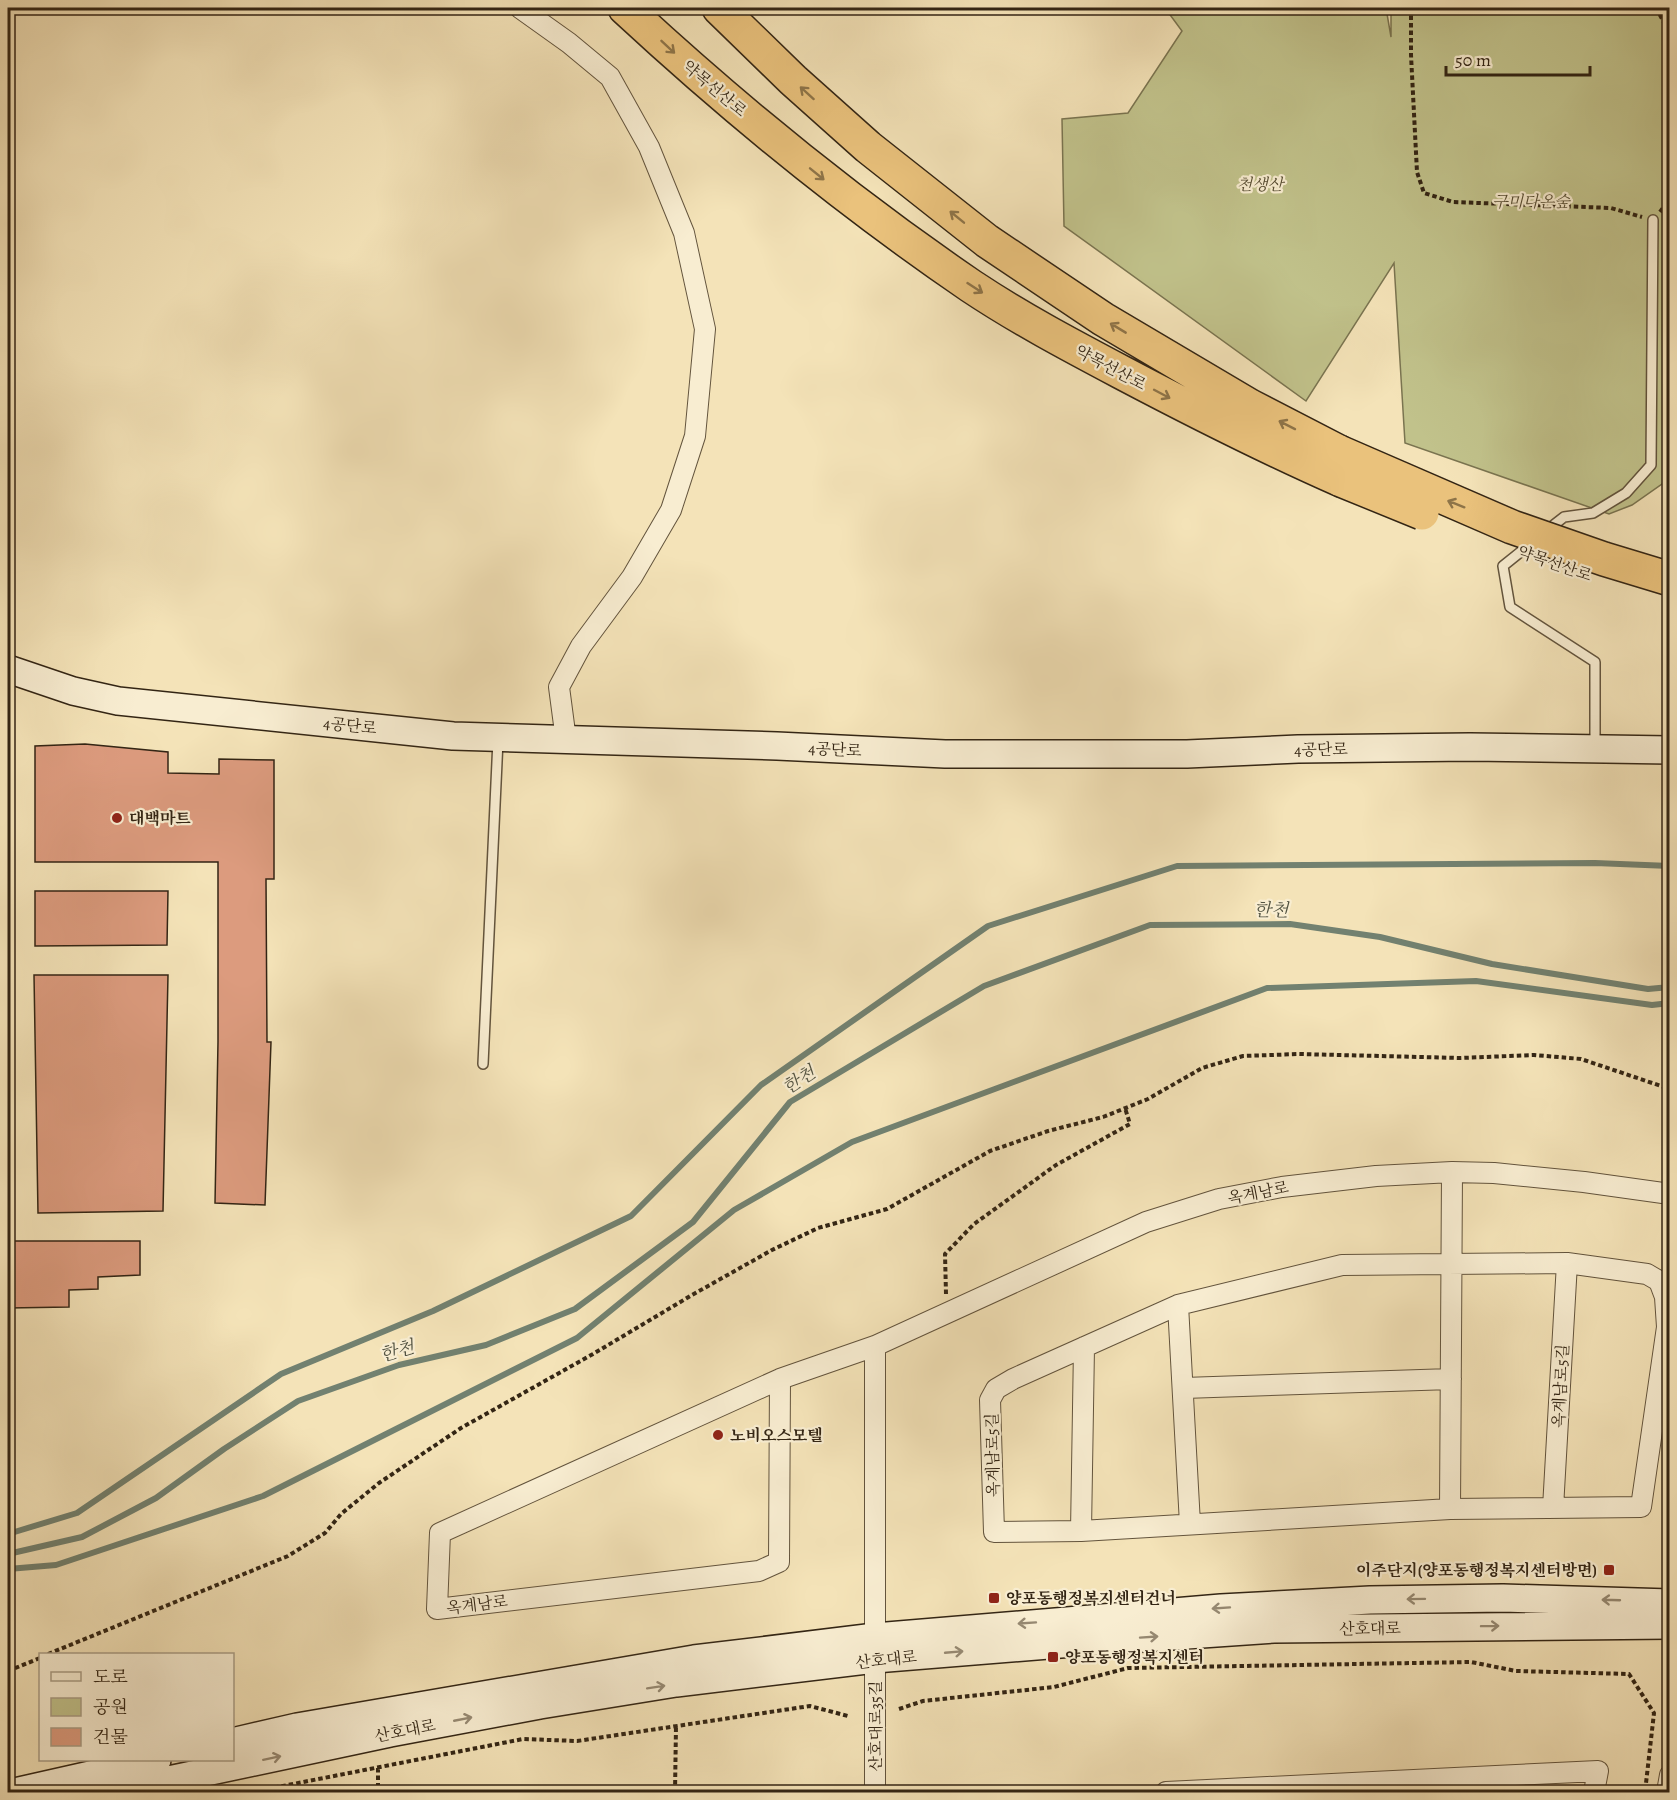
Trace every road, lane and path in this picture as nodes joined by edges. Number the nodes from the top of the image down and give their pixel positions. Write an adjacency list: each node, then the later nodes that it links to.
1 (520, 8): 15 (street)
2 (625, 8): 8 (highway, 약목선산로, one-way to 8)
3 (719, 8): 8 (highway, 약목선산로, one-way to 3)
4 (1411, 8): 7 (path)
5 (1656, 8): 6 (path)
6 (1670, 33)
7 (1653, 220): 16 (lane)
8 (1340, 466): 9 (highway, 약목선산로, one-way to 8, bridge); 10 (highway, 약목선산로, bridge)
9 (1670, 579)
10 (1670, 600)
11 (8, 669): 12 (street, 4공단로)
12 (44, 682): 13 (street); 14 (street, 4공단로)
13 (8, 690)
14 (498, 737): 15 (street, 4공단로); 18 (lane)
15 (566, 740): 16 (street, 4공단로)
16 (1595, 748): 17 (street, 4공단로)
17 (1670, 750)
18 (483, 1064)
19 (1670, 1089): 20 (path)
20 (1125, 1108): 26 (path); 39 (path)
21 (1452, 1172): 22 (street, 옥계남로); 24 (street); 26 (street, 옥계남로)
22 (1670, 1194)
23 (1567, 1263): 24 (street, 옥계남로5길); 32 (street, 옥계남로5길); 32 (street, 옥계남로5길)
24 (1452, 1264): 25 (street, 옥계남로5길); 30 (street)
25 (1178, 1305): 28 (street, 옥계남로5길); 31 (street)
26 (947, 1313): 27 (street, 옥계남로)
27 (875, 1346): 29 (street, 옥계남로); 38 (street)
28 (1084, 1347): 35 (street); 35 (street, 옥계남로5길)
29 (780, 1379): 29 (street, 옥계남로)
30 (1450, 1379): 31 (street); 33 (street)
31 (1184, 1388): 34 (street)
32 (1553, 1508): 33 (street, 옥계남로5길)
33 (1450, 1509): 34 (street, 옥계남로5길)
34 (1190, 1524): 35 (street, 옥계남로5길)
35 (1081, 1531)
36 (1670, 1603): 38 (street, 산호대로, one-way to 38)
37 (1670, 1625): 38 (street, 산호대로, one-way to 37)
38 (875, 1648): 45 (street, 산호대로); 53 (street, 산호대로, one-way to 38); 57 (street, 산호대로35길)
39 (50, 1653)
40 (39, 1658): 41 (path)
41 (8, 1671)
42 (898, 1709): 60 (path)
43 (848, 1716): 44 (path)
44 (676, 1726): 47 (path); 56 (path)
45 (234, 1742)
46 (154, 1761): 52 (street)
47 (378, 1768): 54 (path); 55 (path)
48 (1670, 1775): 61 (street)
49 (1478, 1785): 50 (street); 59 (street)
50 (1374, 1787): 51 (street)
51 (1276, 1790): 58 (street)
52 (15, 1792)
53 (112, 1792)
54 (252, 1792)
55 (378, 1792)
56 (675, 1792)
57 (875, 1792)
58 (1177, 1792)
59 (1594, 1792)
60 (1645, 1792)
61 (1667, 1792)

